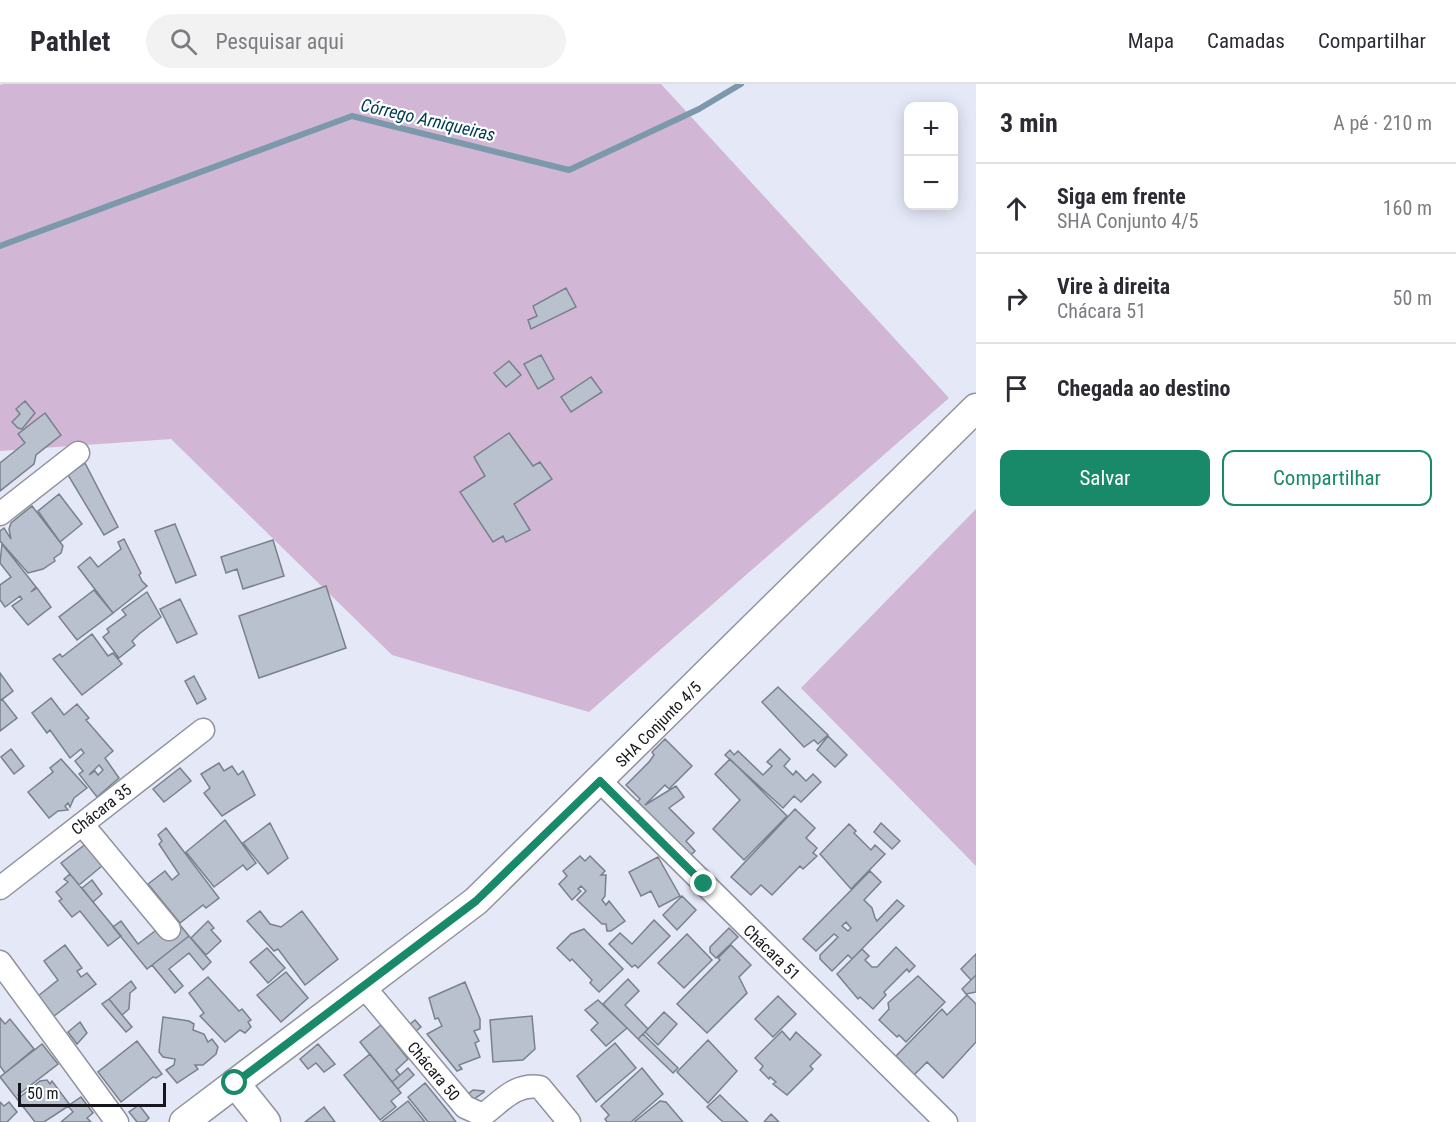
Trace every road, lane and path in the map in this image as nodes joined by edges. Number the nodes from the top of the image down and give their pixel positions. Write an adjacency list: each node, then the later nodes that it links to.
1 (976, 408): 5 (street, SHA Conjunto 4/5)
2 (78, 453): 3 (street)
3 (0, 514)
4 (203, 730): 6 (street, Chácara 35)
5 (600, 781): 10 (street, SHA Conjunto 4/5); 16 (street, Chácara 51)
6 (82, 824): 7 (street, Chácara 35); 8 (street)
7 (0, 888)
8 (169, 929)
9 (0, 962): 12 (street)
10 (364, 988): 11 (street, SHA Conjunto 4/5); 15 (street, Chácara 50)
11 (235, 1083): 13 (street, SHA Conjunto 4/5); 14 (street)
12 (117, 1122)
13 (184, 1122)
14 (266, 1122)
15 (569, 1122)
16 (946, 1122)

